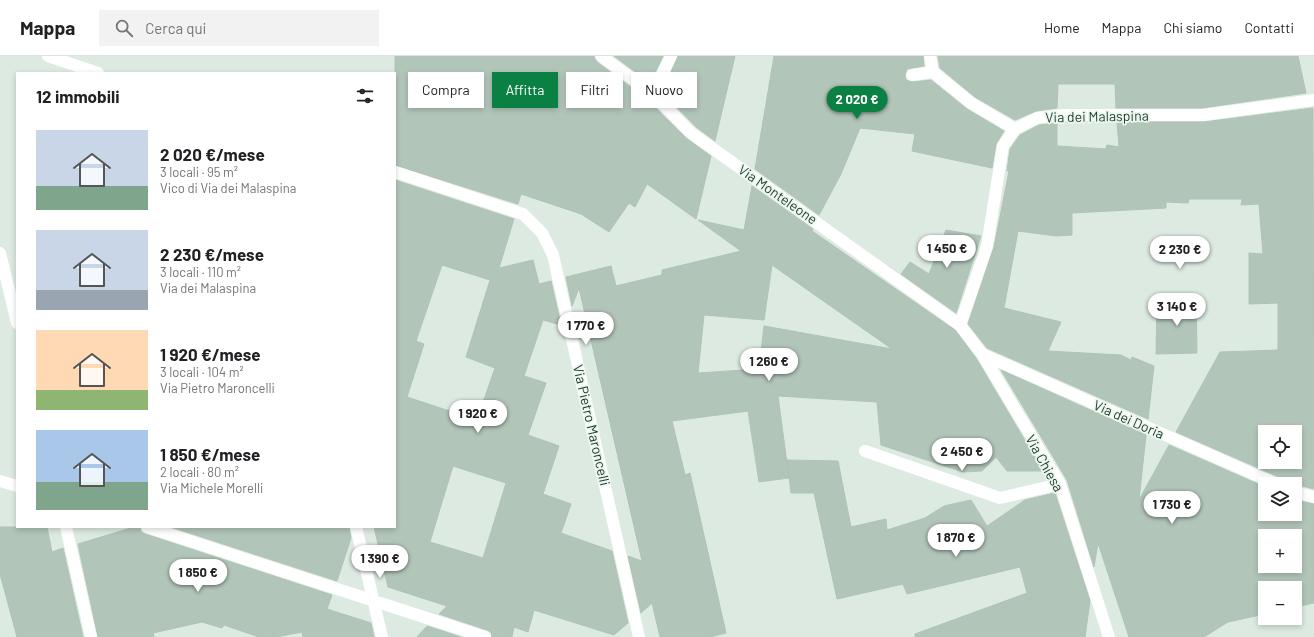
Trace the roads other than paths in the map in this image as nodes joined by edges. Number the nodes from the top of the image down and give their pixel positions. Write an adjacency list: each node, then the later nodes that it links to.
1 (48, 56): 5 (street)
2 (601, 56): 9 (street, Via Monteleone)
3 (671, 56): 6 (street)
4 (930, 56): 7 (street)
5 (95, 72)
6 (663, 72)
7 (933, 72): 8 (street); 12 (street)
8 (912, 75)
9 (631, 78)
10 (1314, 100): 12 (street, Via dei Malaspina)
11 (667, 108): 16 (street, Via Monteleone)
12 (1015, 129): 16 (street, Via dei Malaspina)
13 (396, 172): 32 (street, Via Pietro Maroncelli)
14 (0, 253): 15 (street)
15 (16, 319)
16 (960, 326): 17 (street, Via Chiesa)
17 (982, 354): 19 (street, Via dei Doria); 21 (street, Via Chiesa)
18 (865, 451): 21 (street)
19 (1260, 477)
20 (0, 481): 22 (street)
21 (1060, 484): 33 (street, Via Chiesa)
22 (16, 486)
23 (1302, 494): 24 (street)
24 (1314, 497)
25 (66, 528): 29 (street)
26 (150, 528): 28 (street)
27 (356, 528): 28 (street)
28 (372, 599): 30 (street); 31 (street)
29 (91, 637)
30 (382, 637)
31 (485, 637)
32 (639, 637)
33 (1109, 637)

